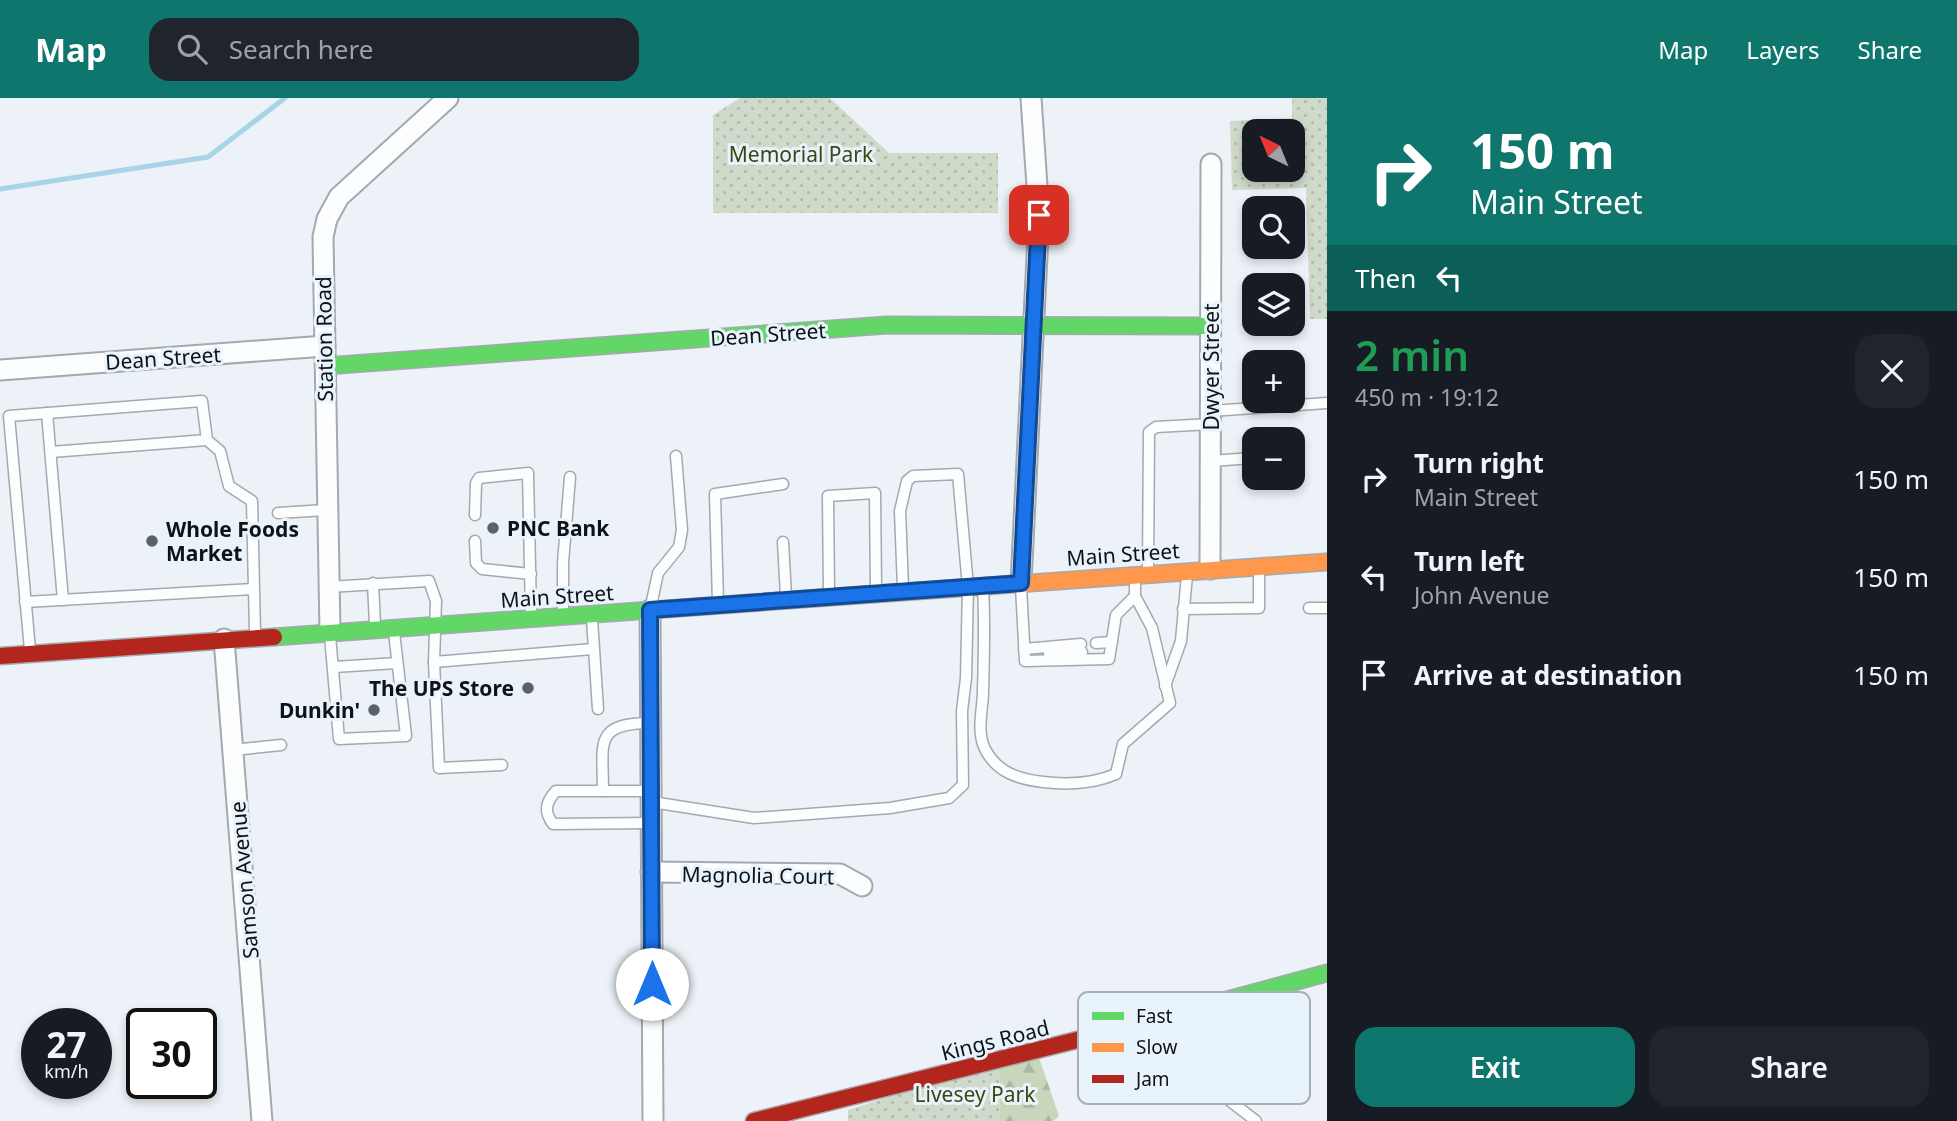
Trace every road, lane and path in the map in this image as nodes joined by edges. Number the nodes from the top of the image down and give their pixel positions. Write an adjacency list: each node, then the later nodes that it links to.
1 (448, 98): 6 (street, Station Road)
2 (1031, 98): 5 (street)
3 (1211, 164): 4 (street, Dwyer Street)
4 (1211, 326): 5 (street, Dean Street); 11 (street, Dwyer Street)
5 (1033, 328): 7 (street, Dean Street); 31 (street)
6 (325, 346): 7 (street, Station Road); 8 (street, Dean Street)
7 (326, 366): 19 (street, Station Road)
8 (0, 370)
9 (1327, 403): 11 (lane)
10 (47, 413): 12 (lane); 13 (lane); 41 (lane)
11 (1211, 417): 16 (street, Dwyer Street); 29 (lane)
12 (207, 440): 13 (lane); 34 (lane)
13 (51, 452): 39 (lane)
14 (676, 456): 46 (lane)
15 (1242, 459): 16 (lane)
16 (1210, 461): 26 (street, Dwyer Street)
17 (570, 477): 48 (lane)
18 (783, 484): 42 (lane)
19 (326, 510): 20 (lane); 32 (street, Station Road)
20 (278, 513)
21 (475, 515): 28 (lane)
22 (475, 541): 28 (lane)
23 (783, 542): 40 (lane)
24 (1327, 562): 25 (street, Main Street)
25 (1259, 566): 26 (street, Main Street); 45 (lane)
26 (1210, 569): 27 (street, Main Street)
27 (1188, 571): 29 (street, Main Street); 45 (lane)
28 (531, 573): 49 (lane)
29 (1141, 574): 31 (street, Main Street); 37 (lane)
30 (373, 583): 32 (lane); 50 (lane); 52 (lane)
31 (1021, 583): 33 (street, Main Street); 60 (lane)
32 (328, 587): 53 (street, Station Road)
33 (975, 587): 35 (street, Main Street); 35 (lane); 66 (lane); 73 (lane)
34 (253, 589): 39 (lane); 54 (lane)
35 (903, 592): 36 (street, Main Street)
36 (876, 594): 38 (street, Main Street); 38 (lane)
37 (1135, 596): 56 (lane); 66 (lane)
38 (829, 598): 40 (street, Main Street)
39 (63, 600): 41 (lane)
40 (786, 600): 42 (street, Main Street)
41 (25, 602): 61 (lane)
42 (718, 606): 46 (street, Main Street)
43 (1309, 608): 44 (lane)
44 (1327, 608)
45 (1183, 609): 66 (lane)
46 (650, 610): 47 (street, Main Street); 68 (street)
47 (592, 615): 48 (street, Main Street); 59 (lane)
48 (563, 617): 49 (street, Main Street)
49 (531, 619): 50 (street, Main Street)
50 (435, 625): 51 (street, Main Street); 63 (lane)
51 (394, 628): 52 (street, Main Street); 64 (lane)
52 (375, 629): 53 (street, Main Street)
53 (330, 632): 54 (street, Main Street); 65 (lane)
54 (255, 637): 55 (street, Main Street)
55 (224, 639): 61 (street, Main Street); 70 (street, Samson Avenue)
56 (1111, 645): 57 (lane); 60 (lane)
57 (1097, 647)
58 (1082, 648): 60 (lane)
59 (593, 649): 63 (lane); 67 (lane)
60 (1024, 653)
61 (30, 654): 62 (street, Main Street)
62 (0, 656)
63 (434, 662): 71 (lane)
64 (397, 663): 65 (lane); 65 (lane)
65 (334, 667)
66 (1165, 686)
67 (598, 709)
68 (652, 723): 72 (lane); 73 (street)
69 (281, 745): 70 (lane)
70 (233, 750): 81 (street, Samson Avenue)
71 (502, 765)
72 (603, 791): 73 (lane); 74 (lane)
73 (652, 796): 74 (street)
74 (651, 823): 75 (street)
75 (651, 872): 76 (street, Magnolia Court); 82 (street)
76 (862, 886)
77 (1327, 973): 78 (street, Kings Road)
78 (1259, 992)
79 (1078, 1040): 83 (street, Kings Road)
80 (1234, 1104): 84 (lane)
81 (262, 1121)
82 (653, 1121)
83 (754, 1121)
84 (1256, 1121)

